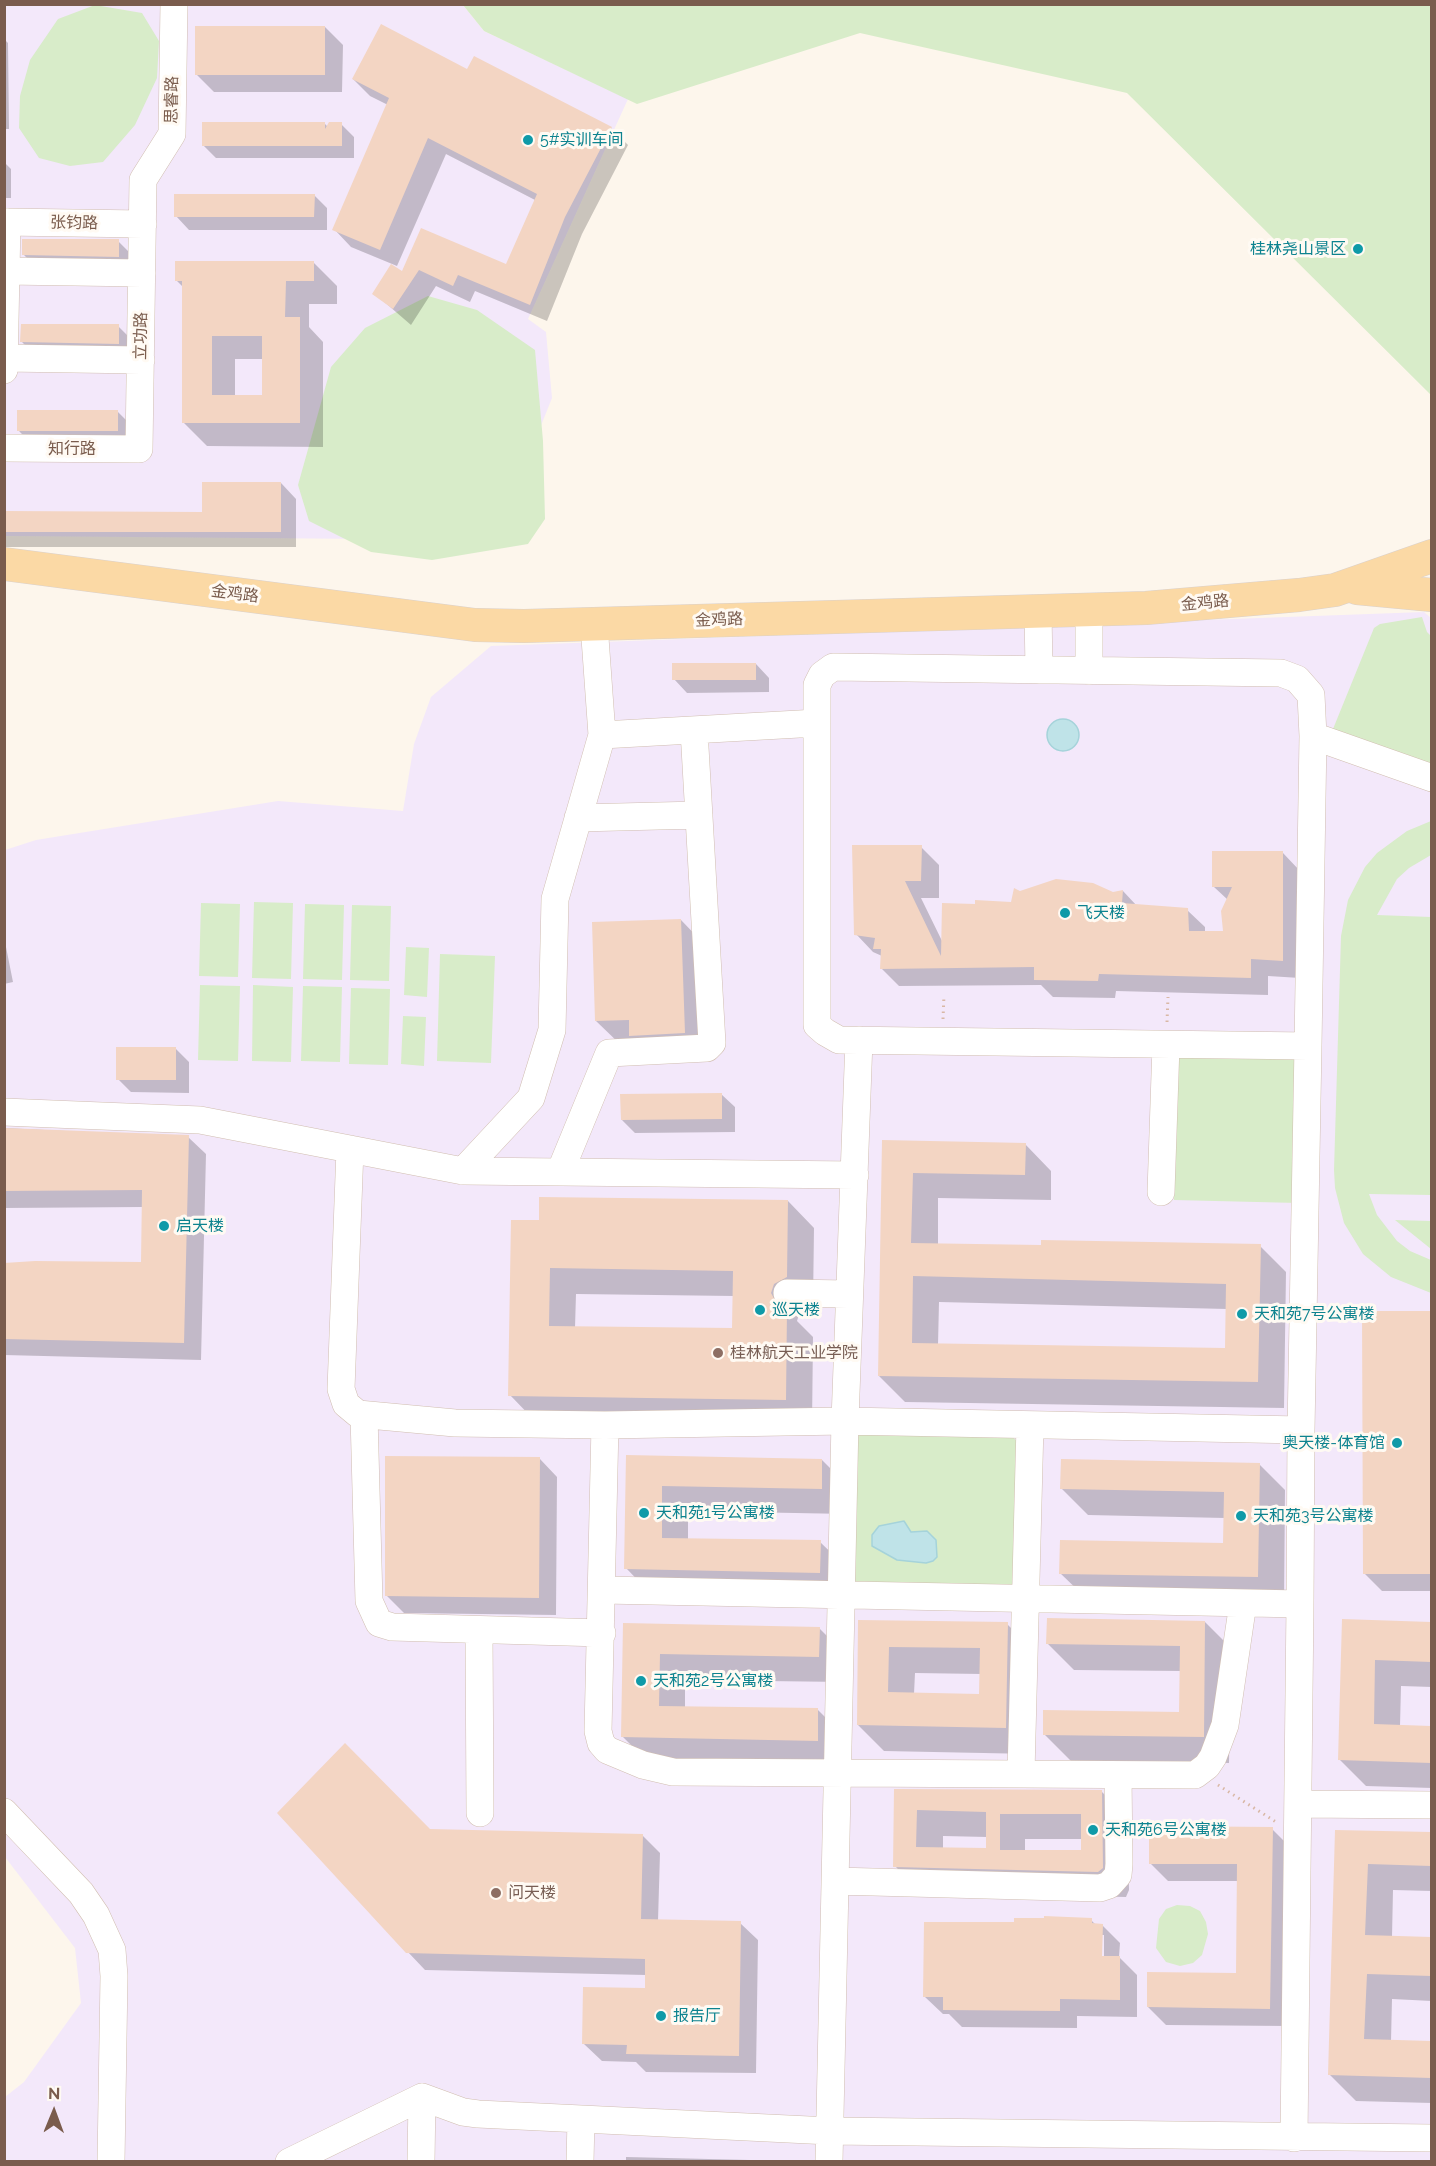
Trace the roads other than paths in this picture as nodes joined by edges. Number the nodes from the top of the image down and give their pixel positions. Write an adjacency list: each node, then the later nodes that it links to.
1 (174, 4): 3 (lane, 思睿路)
2 (6, 222): 3 (lane, 张钧路); 4 (lane)
3 (143, 224): 5 (lane, 立功路)
4 (6, 271): 5 (lane); 6 (lane)
5 (142, 273): 8 (lane, 立功路)
6 (5, 333): 7 (lane)
7 (5, 358): 8 (lane); 9 (lane)
8 (141, 360): 11 (lane, 立功路)
9 (4, 370)
10 (4, 448): 11 (lane, 知行路)
11 (139, 449)
12 (4, 564): 18 (main road, 金鸡路)
13 (1425, 568): 14 (main road, 金鸡路)
14 (1346, 586): 15 (main road); 17 (main road, 金鸡路)
15 (1431, 596)
16 (1038, 610): 17 (main road, 金鸡路); 18 (main road, 金鸡路); 19 (lane)
17 (1089, 610): 19 (lane)
18 (594, 624): 22 (lane)
19 (1064, 673): 20 (lane); 23 (lane)
20 (817, 723): 21 (lane); 27 (lane)
21 (694, 730): 22 (lane); 25 (lane)
22 (602, 735): 26 (lane)
23 (1313, 736): 24 (lane); 29 (lane)
24 (1431, 778)
25 (699, 815): 26 (lane); 33 (lane)
26 (578, 818): 32 (lane)
27 (859, 1040): 28 (lane); 34 (lane)
28 (1166, 1045): 29 (lane); 35 (lane)
29 (1308, 1046): 42 (lane)
30 (4, 1112): 31 (lane)
31 (350, 1149): 32 (lane); 38 (lane)
32 (463, 1170): 33 (lane)
33 (560, 1172): 34 (lane)
34 (855, 1175): 37 (lane)
35 (1161, 1191)
36 (787, 1293): 37 (lane)
37 (848, 1294): 39 (lane)
38 (364, 1415): 40 (lane); 48 (lane)
39 (845, 1421): 40 (lane); 41 (lane); 44 (lane)
40 (605, 1425): 43 (lane)
41 (1029, 1425): 42 (lane); 45 (lane)
42 (1301, 1430): 47 (lane)
43 (603, 1590): 44 (lane); 49 (lane)
44 (842, 1595): 45 (lane); 51 (lane)
45 (1027, 1599): 46 (lane); 50 (lane)
46 (1242, 1603): 47 (lane); 52 (lane)
47 (1300, 1604): 53 (lane)
48 (479, 1631): 49 (lane); 56 (lane)
49 (602, 1633): 51 (lane)
50 (1021, 1773): 51 (lane); 52 (lane)
51 (838, 1775): 57 (lane)
52 (1118, 1775): 57 (lane)
53 (1298, 1804): 54 (lane); 61 (lane)
54 (1431, 1805)
55 (4, 1812): 63 (lane)
56 (480, 1813)
57 (835, 1881): 60 (lane)
58 (422, 2097): 59 (lane); 64 (lane); 65 (lane)
59 (581, 2119): 60 (lane); 66 (lane)
60 (830, 2132): 61 (lane); 67 (lane)
61 (1294, 2138): 62 (lane)
62 (1431, 2138)
63 (111, 2162)
64 (289, 2162)
65 (421, 2162)
66 (580, 2162)
67 (829, 2162)

